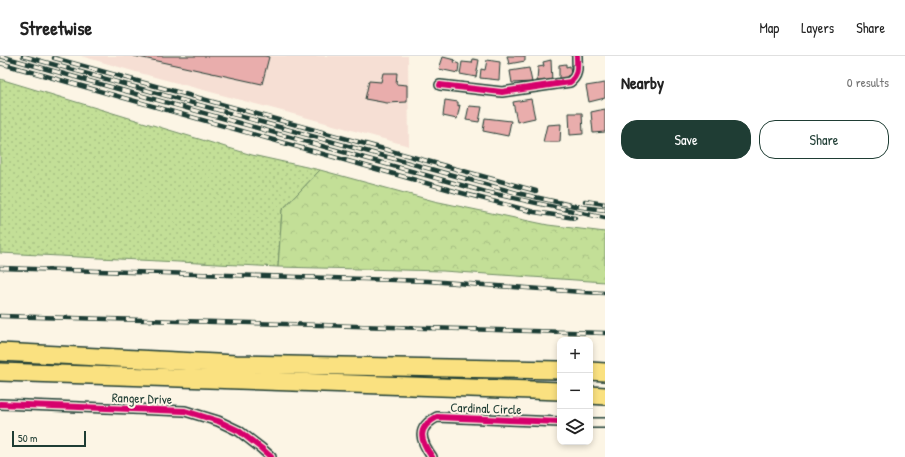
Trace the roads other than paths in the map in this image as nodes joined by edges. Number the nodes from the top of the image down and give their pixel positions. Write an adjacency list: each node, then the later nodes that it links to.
1 (577, 56): 2 (street)
2 (440, 85)
3 (0, 352): 4 (highway)
4 (557, 370)
5 (593, 371): 7 (highway)
6 (0, 372): 8 (highway)
7 (605, 372)
8 (557, 391)
9 (605, 392): 10 (highway)
10 (593, 393)
11 (593, 394): 12 (highway)
12 (605, 396)
13 (0, 404): 17 (street, Ranger Drive)
14 (557, 422): 18 (street, Cardinal Circle)
15 (593, 423): 16 (street)
16 (605, 423)
17 (271, 457)
18 (432, 457)

